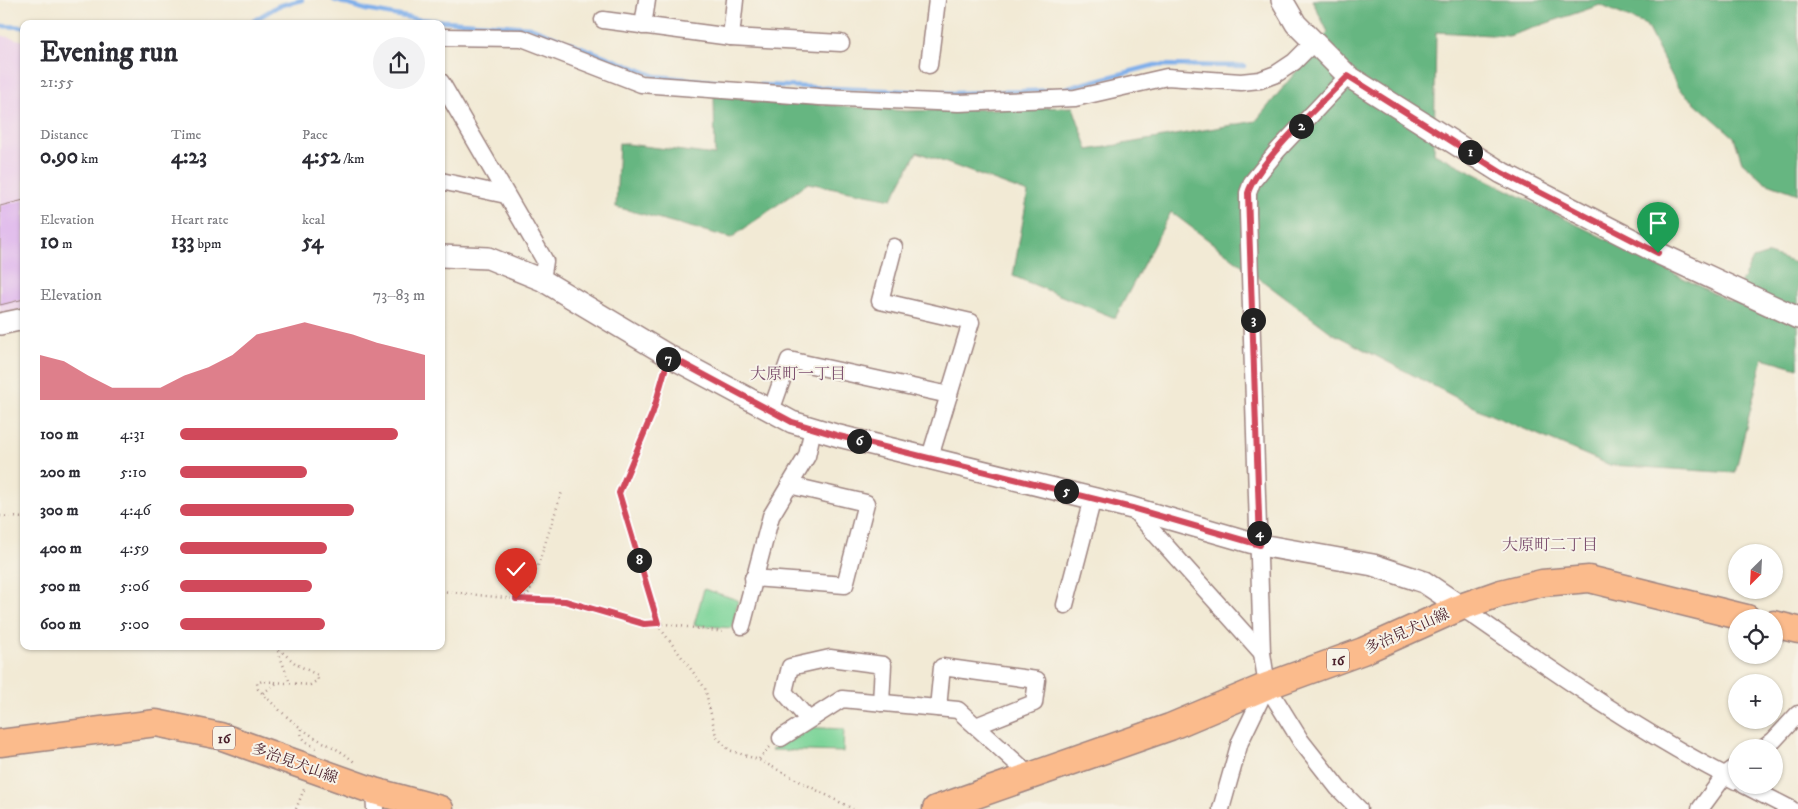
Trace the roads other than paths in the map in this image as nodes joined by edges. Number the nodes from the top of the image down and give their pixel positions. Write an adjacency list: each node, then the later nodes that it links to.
1 (647, 0): 6 (street)
2 (735, 0): 8 (street)
3 (937, 0): 11 (street)
4 (1282, 0): 9 (street)
5 (603, 20): 6 (street)
6 (643, 26): 8 (street)
7 (445, 37): 9 (street)
8 (731, 37): 10 (street)
9 (1314, 42): 12 (street)
10 (841, 43)
11 (929, 65)
12 (1348, 76): 19 (street); 29 (street)
13 (445, 90): 15 (street)
14 (445, 182): 15 (street)
15 (506, 195): 18 (street)
16 (894, 247): 22 (street)
17 (445, 256): 18 (street)
18 (542, 280): 23 (street)
19 (1798, 318)
20 (20, 320): 21 (street)
21 (0, 324)
22 (949, 396): 23 (street); 25 (street)
23 (771, 411): 24 (street)
24 (813, 428): 25 (street); 26 (street)
25 (930, 457): 27 (street)
26 (789, 485): 30 (street); 30 (street)
27 (1093, 498): 28 (street); 31 (street)
28 (1132, 508): 29 (street); 37 (street)
29 (1260, 545): 32 (street); 37 (street)
30 (753, 578): 34 (street)
31 (1065, 605)
32 (1461, 607): 33 (main road, 多治見犬山線 / 16); 38 (main road, 多治見犬山線 / 16); 47 (street)
33 (1728, 613)
34 (742, 626)
35 (1783, 626): 36 (main road)
36 (1798, 630)
37 (1262, 653): 38 (street)
38 (1267, 686): 48 (main road, 多治見犬山線 / 16); 54 (street); 55 (street)
39 (881, 703): 40 (street); 42 (street); 42 (street)
40 (938, 708): 43 (street); 43 (street)
41 (1798, 714): 45 (street)
42 (808, 719): 44 (street)
43 (976, 726): 48 (street)
44 (781, 738)
45 (1775, 739)
46 (0, 743): 51 (main road, 多治見犬山線 / 16)
47 (1728, 773)
48 (1032, 777): 53 (main road, 多治見犬山線 / 16)
49 (1728, 779): 56 (street)
50 (1762, 794): 57 (street)
51 (369, 795): 52 (main road, 多治見犬山線 / 16)
52 (440, 809)
53 (936, 809)
54 (1221, 809)
55 (1359, 809)
56 (1700, 809)
57 (1791, 809)

